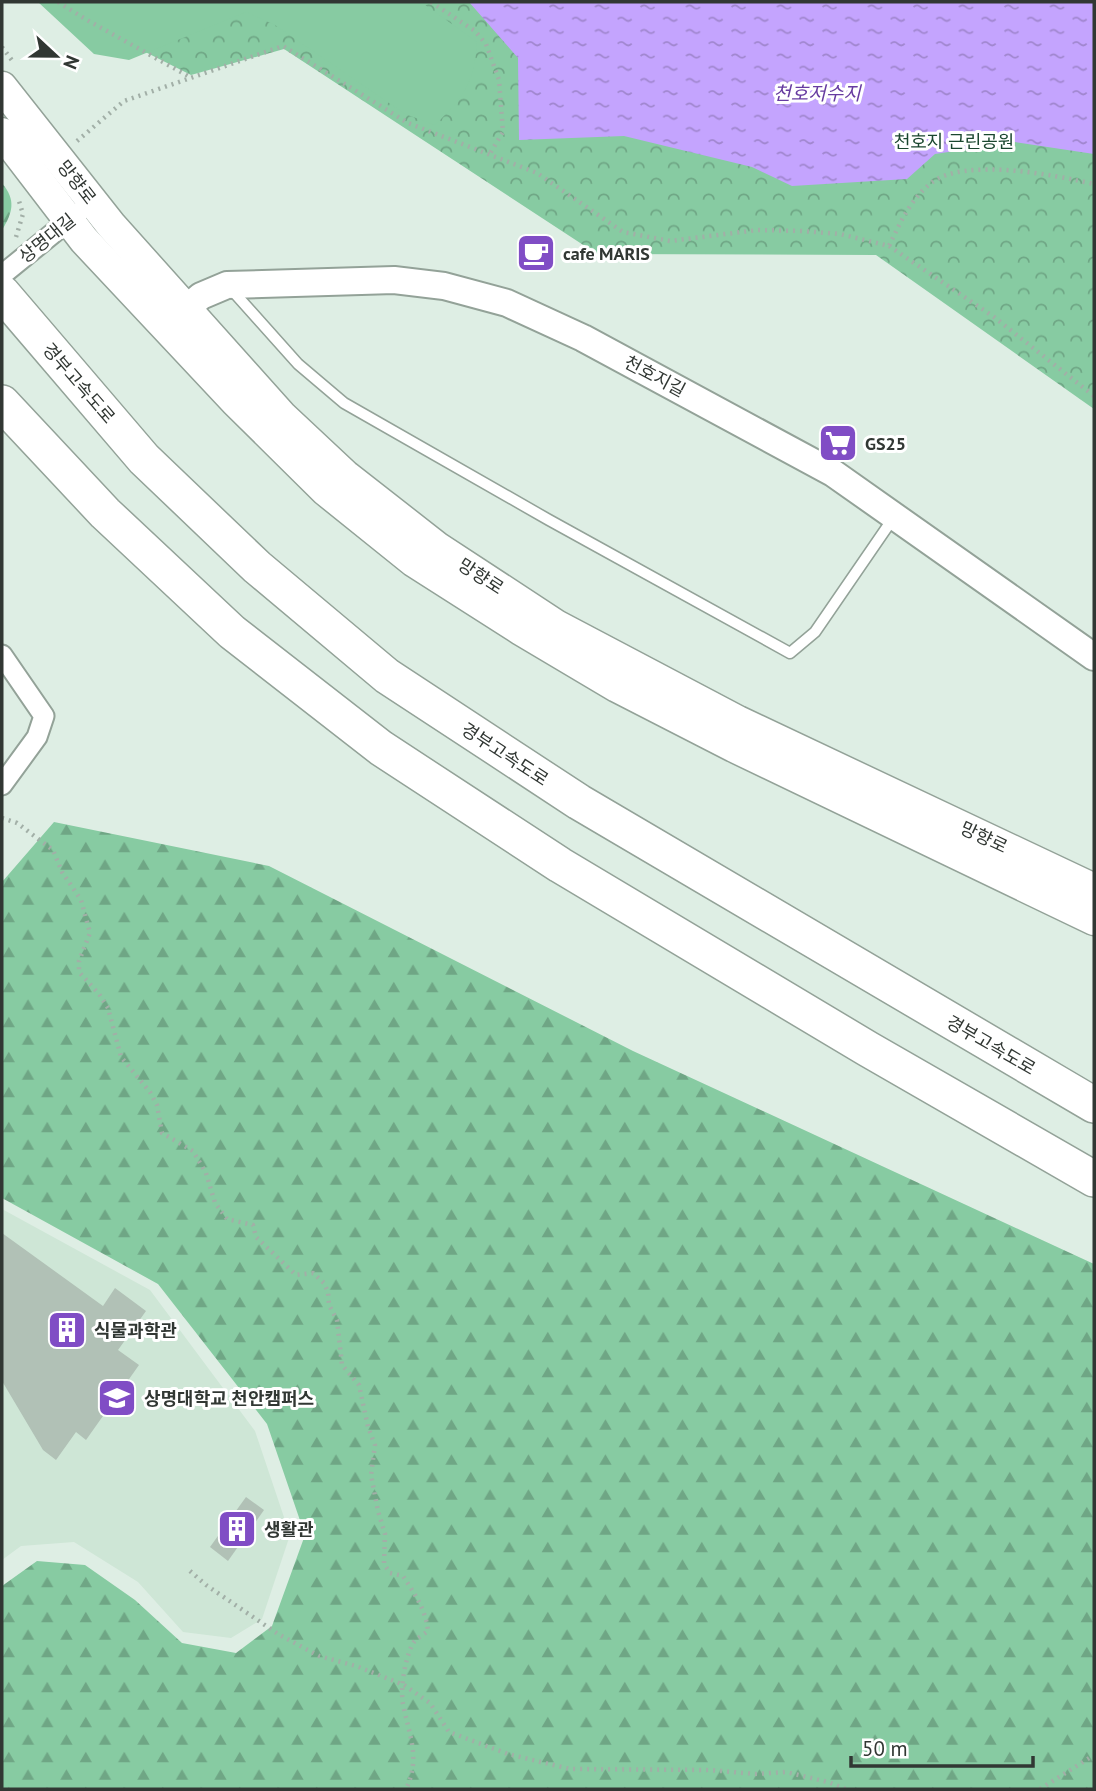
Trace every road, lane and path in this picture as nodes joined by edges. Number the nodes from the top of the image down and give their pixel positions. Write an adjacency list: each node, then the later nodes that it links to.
1 (58, 2): 3 (path)
2 (431, 2): 7 (path)
3 (190, 77): 6 (path); 7 (path)
4 (2, 87): 10 (main road, 망향로)
5 (2, 133): 11 (main road, 망향로)
6 (77, 142)
7 (489, 155): 13 (path)
8 (1094, 184): 13 (path)
9 (16, 190): 12 (path)
10 (92, 202): 11 (street, 상명대길); 17 (main road, 망향로)
11 (69, 220): 14 (street, 상명대길); 17 (main road, 망향로)
12 (14, 243)
13 (889, 246): 18 (path)
14 (2, 275)
15 (227, 285): 17 (street, 천호지길); 20 (street, 천호지길); 20 (lane)
16 (2, 293): 27 (highway, 경부고속도로)
17 (176, 317): 25 (main road, 망향로); 26 (main road, 망향로)
18 (1094, 396)
19 (2, 403): 28 (highway)
20 (894, 516): 22 (street, 천호지길)
21 (2, 655): 23 (street)
22 (1094, 657)
23 (2, 785)
24 (2, 818): 30 (path)
25 (1094, 889)
26 (1094, 920)
27 (1094, 1105)
28 (1094, 1179)
29 (190, 1571): 30 (path)
30 (404, 1685): 32 (path); 33 (path)
31 (1094, 1755): 34 (path)
32 (406, 1789)
33 (846, 1789)
34 (1040, 1789)

